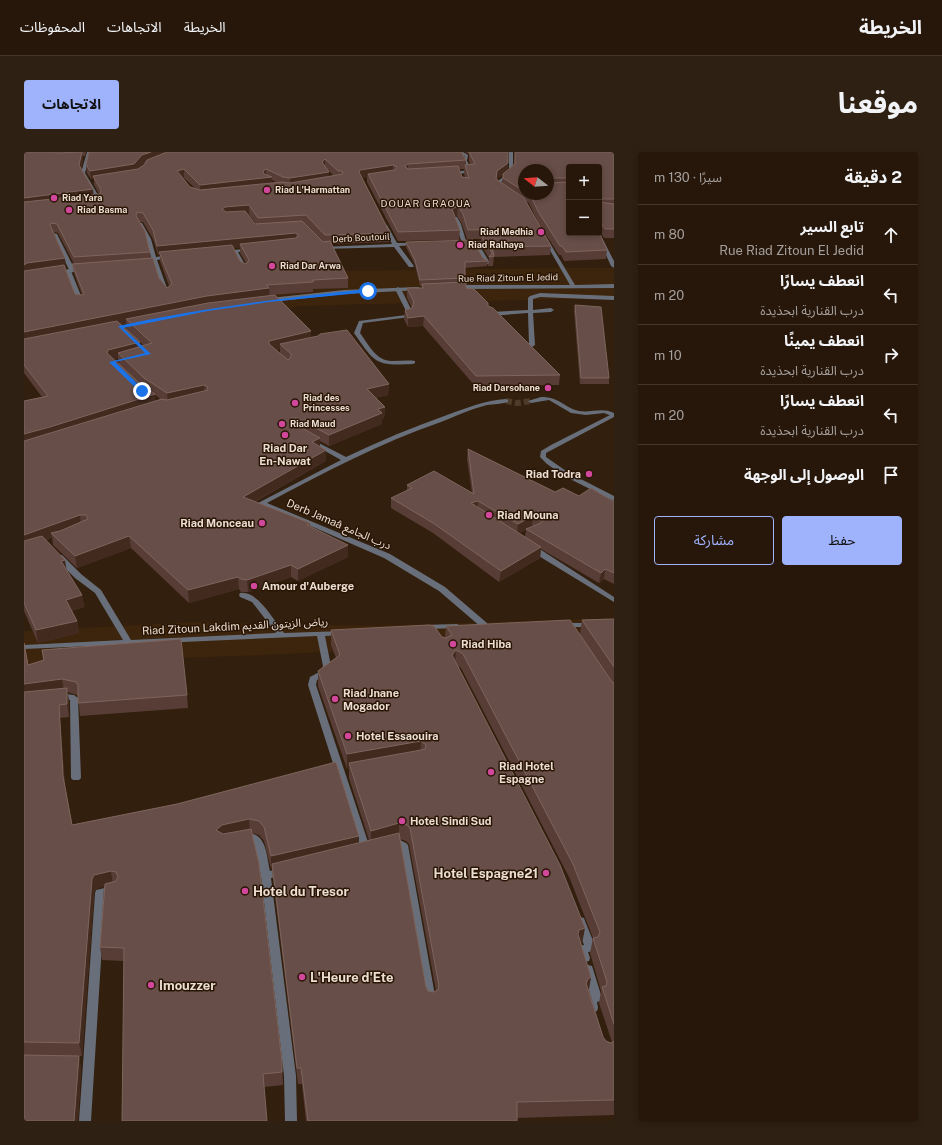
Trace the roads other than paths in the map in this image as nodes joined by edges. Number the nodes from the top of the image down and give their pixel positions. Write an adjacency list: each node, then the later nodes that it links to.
1 (89, 152): 8 (street)
2 (460, 152): 4 (street)
3 (511, 152): 9 (street)
4 (460, 173): 5 (street); 6 (street)
5 (445, 174)
6 (462, 179)
7 (95, 182): 8 (street)
8 (89, 183): 10 (street)
9 (506, 193)
10 (91, 201)
11 (455, 218): 17 (street)
12 (382, 219): 22 (street, Derb Boutouil)
13 (140, 224): 28 (street)
14 (55, 234): 35 (street)
15 (542, 234): 37 (street)
16 (599, 236): 32 (street)
17 (464, 242): 18 (street); 21 (street)
18 (475, 242): 19 (street); 29 (street)
19 (502, 242)
20 (318, 243): 22 (street, Derb Boutouil)
21 (456, 243)
22 (395, 244): 23 (street); 31 (street)
23 (426, 244)
24 (254, 249): 25 (street)
25 (235, 251): 26 (street); 34 (street)
26 (220, 252)
27 (176, 256): 28 (street)
28 (155, 261): 30 (street); 42 (street)
29 (487, 263)
30 (149, 265)
31 (411, 266)
32 (614, 266)
33 (87, 269): 35 (street)
34 (245, 270)
35 (70, 271): 36 (street); 45 (street)
36 (53, 273)
37 (573, 286): 38 (street, Rue Riad Zitoun El Jedid); 40 (street, Rue Riad Zitoun El Jedid)
38 (614, 286)
39 (427, 288): 41 (street)
40 (450, 288)
41 (398, 289): 44 (street); 49 (street)
42 (168, 294)
43 (614, 298): 47 (street)
44 (262, 302)
45 (81, 303)
46 (551, 310): 47 (street)
47 (531, 311): 48 (street); 51 (street)
48 (491, 314)
49 (357, 333): 50 (street); 52 (street)
50 (350, 334)
51 (532, 345)
52 (413, 362)
53 (506, 401): 57 (street, Derb Jamaâ درب الجامع)
54 (531, 401): 55 (street)
55 (614, 415): 58 (street)
56 (307, 438): 57 (street)
57 (346, 460): 65 (street, Derb Jamaâ درب الجامع)
58 (614, 499)
59 (523, 543): 62 (street)
60 (50, 548): 71 (street)
61 (243, 596): 69 (street)
62 (614, 600)
63 (552, 625): 64 (street)
64 (599, 625)
65 (429, 627): 66 (street); 70 (street)
66 (414, 628)
67 (352, 632): 68 (street, Riad Zitoun Lakdim رياض الزيتون القديم)
68 (321, 634): 69 (street, Riad Zitoun Lakdim رياض الزيتون القديم); 80 (street)
69 (281, 635): 71 (street, Riad Zitoun Lakdim رياض الزيتون القديم)
70 (437, 638)
71 (128, 642): 72 (street, Riad Zitoun Lakdim رياض الزيتون القديم)
72 (24, 647)
73 (51, 698): 74 (street)
74 (76, 778)
75 (236, 840): 77 (street)
76 (289, 870): 77 (street)
77 (266, 876): 85 (street)
78 (113, 890): 83 (street)
79 (578, 914): 81 (street)
80 (431, 1002)
81 (596, 1018)
82 (75, 1062): 83 (street)
83 (89, 1063): 84 (street)
84 (85, 1121)
85 (291, 1121)

